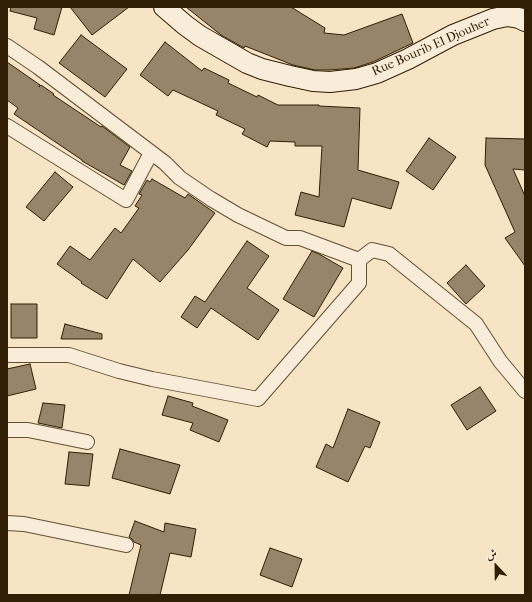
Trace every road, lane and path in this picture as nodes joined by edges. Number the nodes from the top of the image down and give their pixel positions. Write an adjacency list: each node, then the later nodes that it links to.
1 (164, 7): 2 (main road, Rue Bourib El Djouher)
2 (525, 21)
3 (7, 46): 5 (street)
4 (7, 126): 5 (street)
5 (151, 153): 6 (street)
6 (359, 260): 7 (street); 8 (street)
7 (7, 355)
8 (525, 391)
9 (7, 430): 10 (street)
10 (87, 442)
11 (7, 523): 12 (street)
12 (126, 545)

